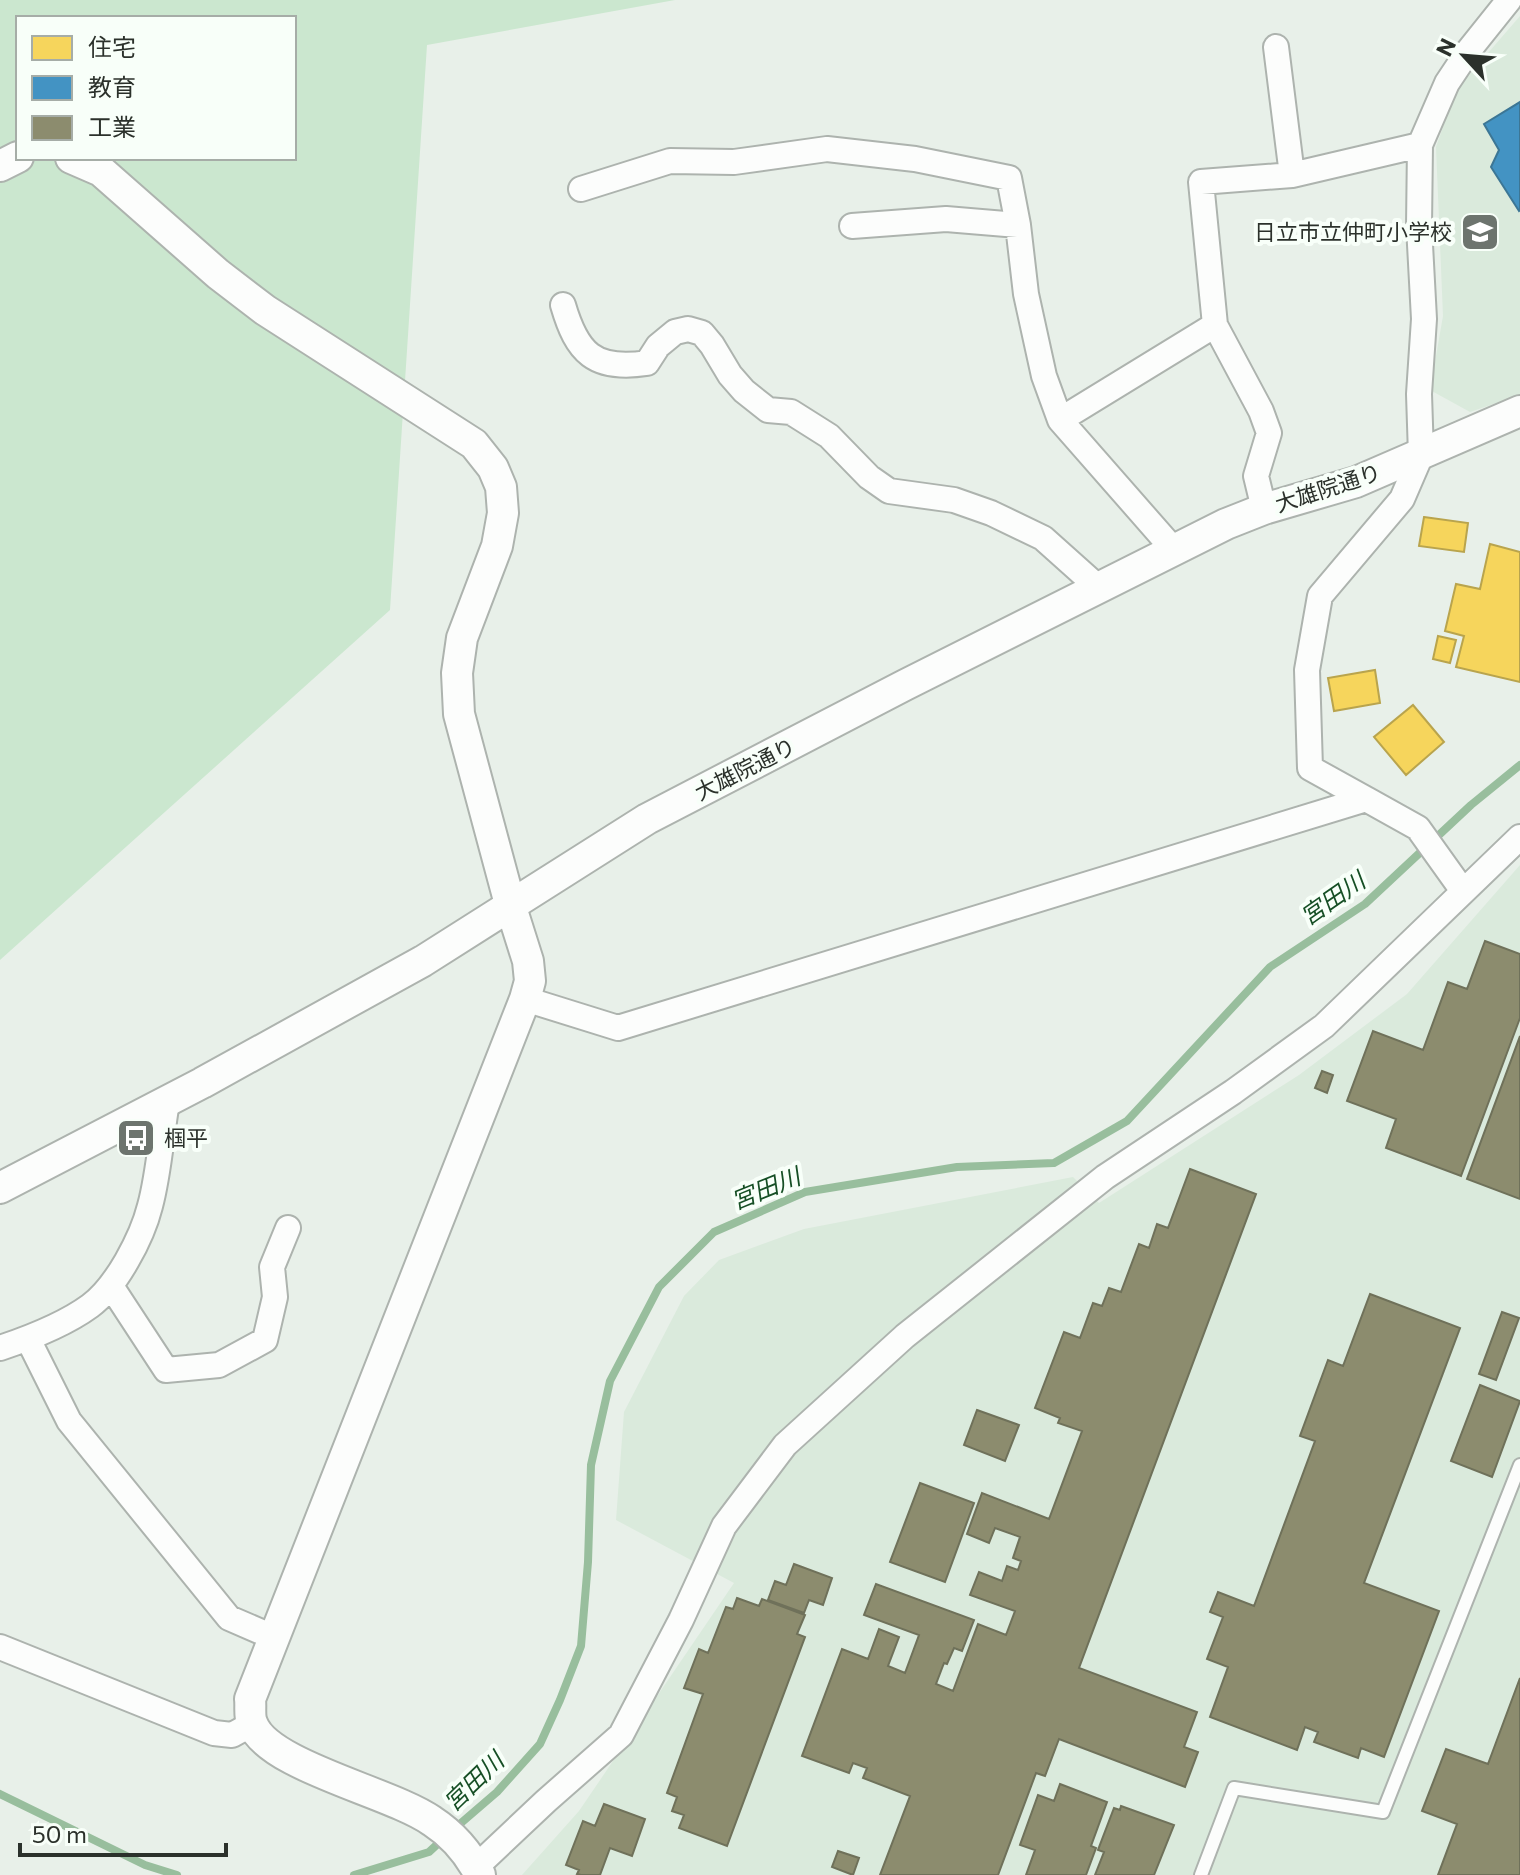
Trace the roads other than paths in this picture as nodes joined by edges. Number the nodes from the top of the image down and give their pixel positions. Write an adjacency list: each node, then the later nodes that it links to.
1 (1509, 0): 3 (street)
2 (1276, 47): 5 (street)
3 (1420, 145): 5 (street); 13 (street)
4 (76, 160): 20 (street)
5 (1292, 175): 10 (street)
6 (581, 189): 7 (street)
7 (1018, 225): 8 (street); 12 (street)
8 (852, 226)
9 (563, 305): 16 (street)
10 (1215, 325): 12 (street); 14 (street)
11 (1520, 411): 13 (street, 大雄院通り)
12 (1060, 420): 15 (street)
13 (1421, 455): 14 (street, 大雄院通り); 17 (street)
14 (1264, 509): 15 (street, 大雄院通り)
15 (1174, 550): 16 (street, 大雄院通り)
16 (1100, 589): 20 (street, 大雄院通り)
17 (1366, 799): 19 (street); 21 (street)
18 (1520, 837): 19 (street)
19 (1463, 891): 32 (street)
20 (510, 904): 21 (street); 22 (street, 大雄院通り)
21 (525, 999): 29 (street)
22 (167, 1102): 23 (street, 大雄院通り); 25 (street)
23 (0, 1188)
24 (288, 1228): 25 (street)
25 (111, 1286): 26 (street)
26 (28, 1339): 27 (street); 29 (street)
27 (0, 1348)
28 (1520, 1465): 33 (lane)
29 (273, 1637): 31 (street)
30 (0, 1647): 31 (street)
31 (252, 1724): 32 (street)
32 (474, 1864)
33 (1201, 1875)

